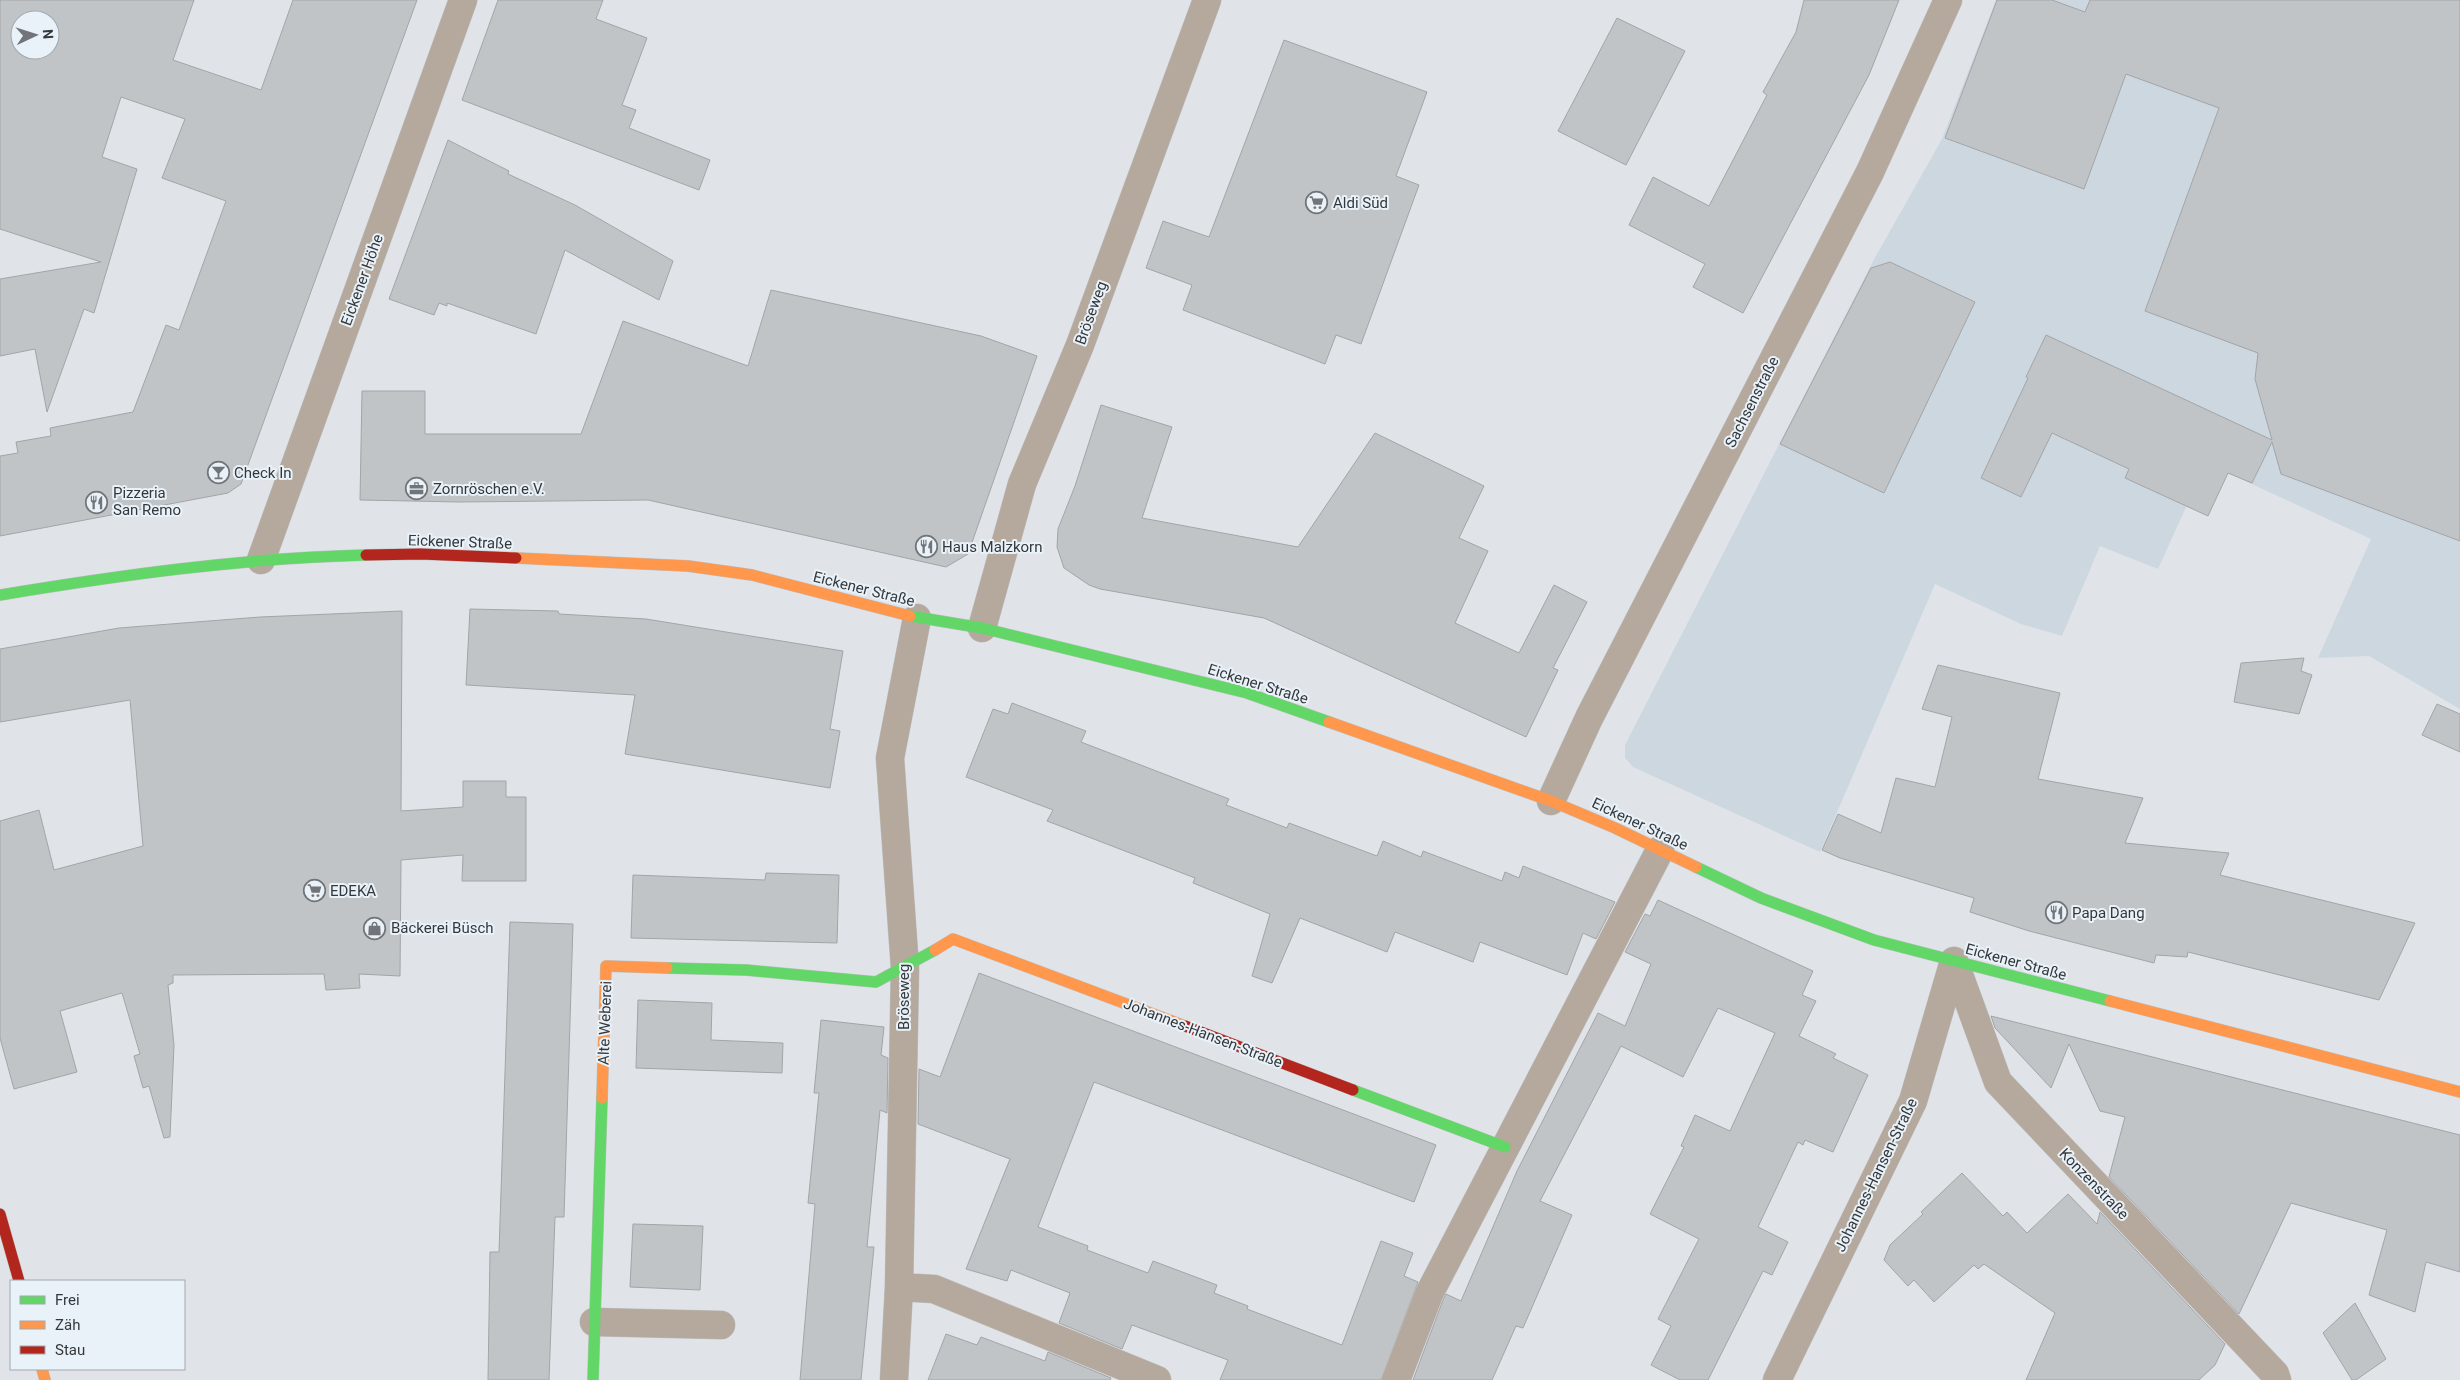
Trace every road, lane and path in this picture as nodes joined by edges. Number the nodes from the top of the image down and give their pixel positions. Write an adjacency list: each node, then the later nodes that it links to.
1 (463, 0): 4 (street, Eickener Höhe)
2 (1207, 0): 7 (street, Bröseweg)
3 (1948, 0): 8 (street, Sachsenstraße)
4 (260, 560): 5 (street, Eickener Straße); 6 (street, Eickener Straße)
5 (0, 595)
6 (917, 618): 7 (street, Eickener Straße); 11 (street, Bröseweg)
7 (982, 628): 8 (street, Eickener Straße)
8 (1551, 802): 9 (street, Eickener Straße)
9 (1660, 850): 10 (street, Eickener Straße); 13 (street)
10 (1954, 961): 12 (street, Eickener Straße); 23 (street, Johannes-Hansen-Straße); 24 (street, Konzenstraße)
11 (905, 968): 13 (street, Johannes-Hansen-Straße); 16 (street, Bröseweg); 17 (street, Alte Weberei)
12 (2460, 1092)
13 (1505, 1147): 22 (street)
14 (0, 1214): 15 (street)
15 (18, 1280)
16 (898, 1287): 20 (street, Bröseweg); 21 (street)
17 (594, 1322): 18 (street); 19 (street, Alte Weberei)
18 (720, 1325)
19 (592, 1380)
20 (894, 1380)
21 (1157, 1380)
22 (1396, 1380)
23 (1776, 1380)
24 (2278, 1380)

